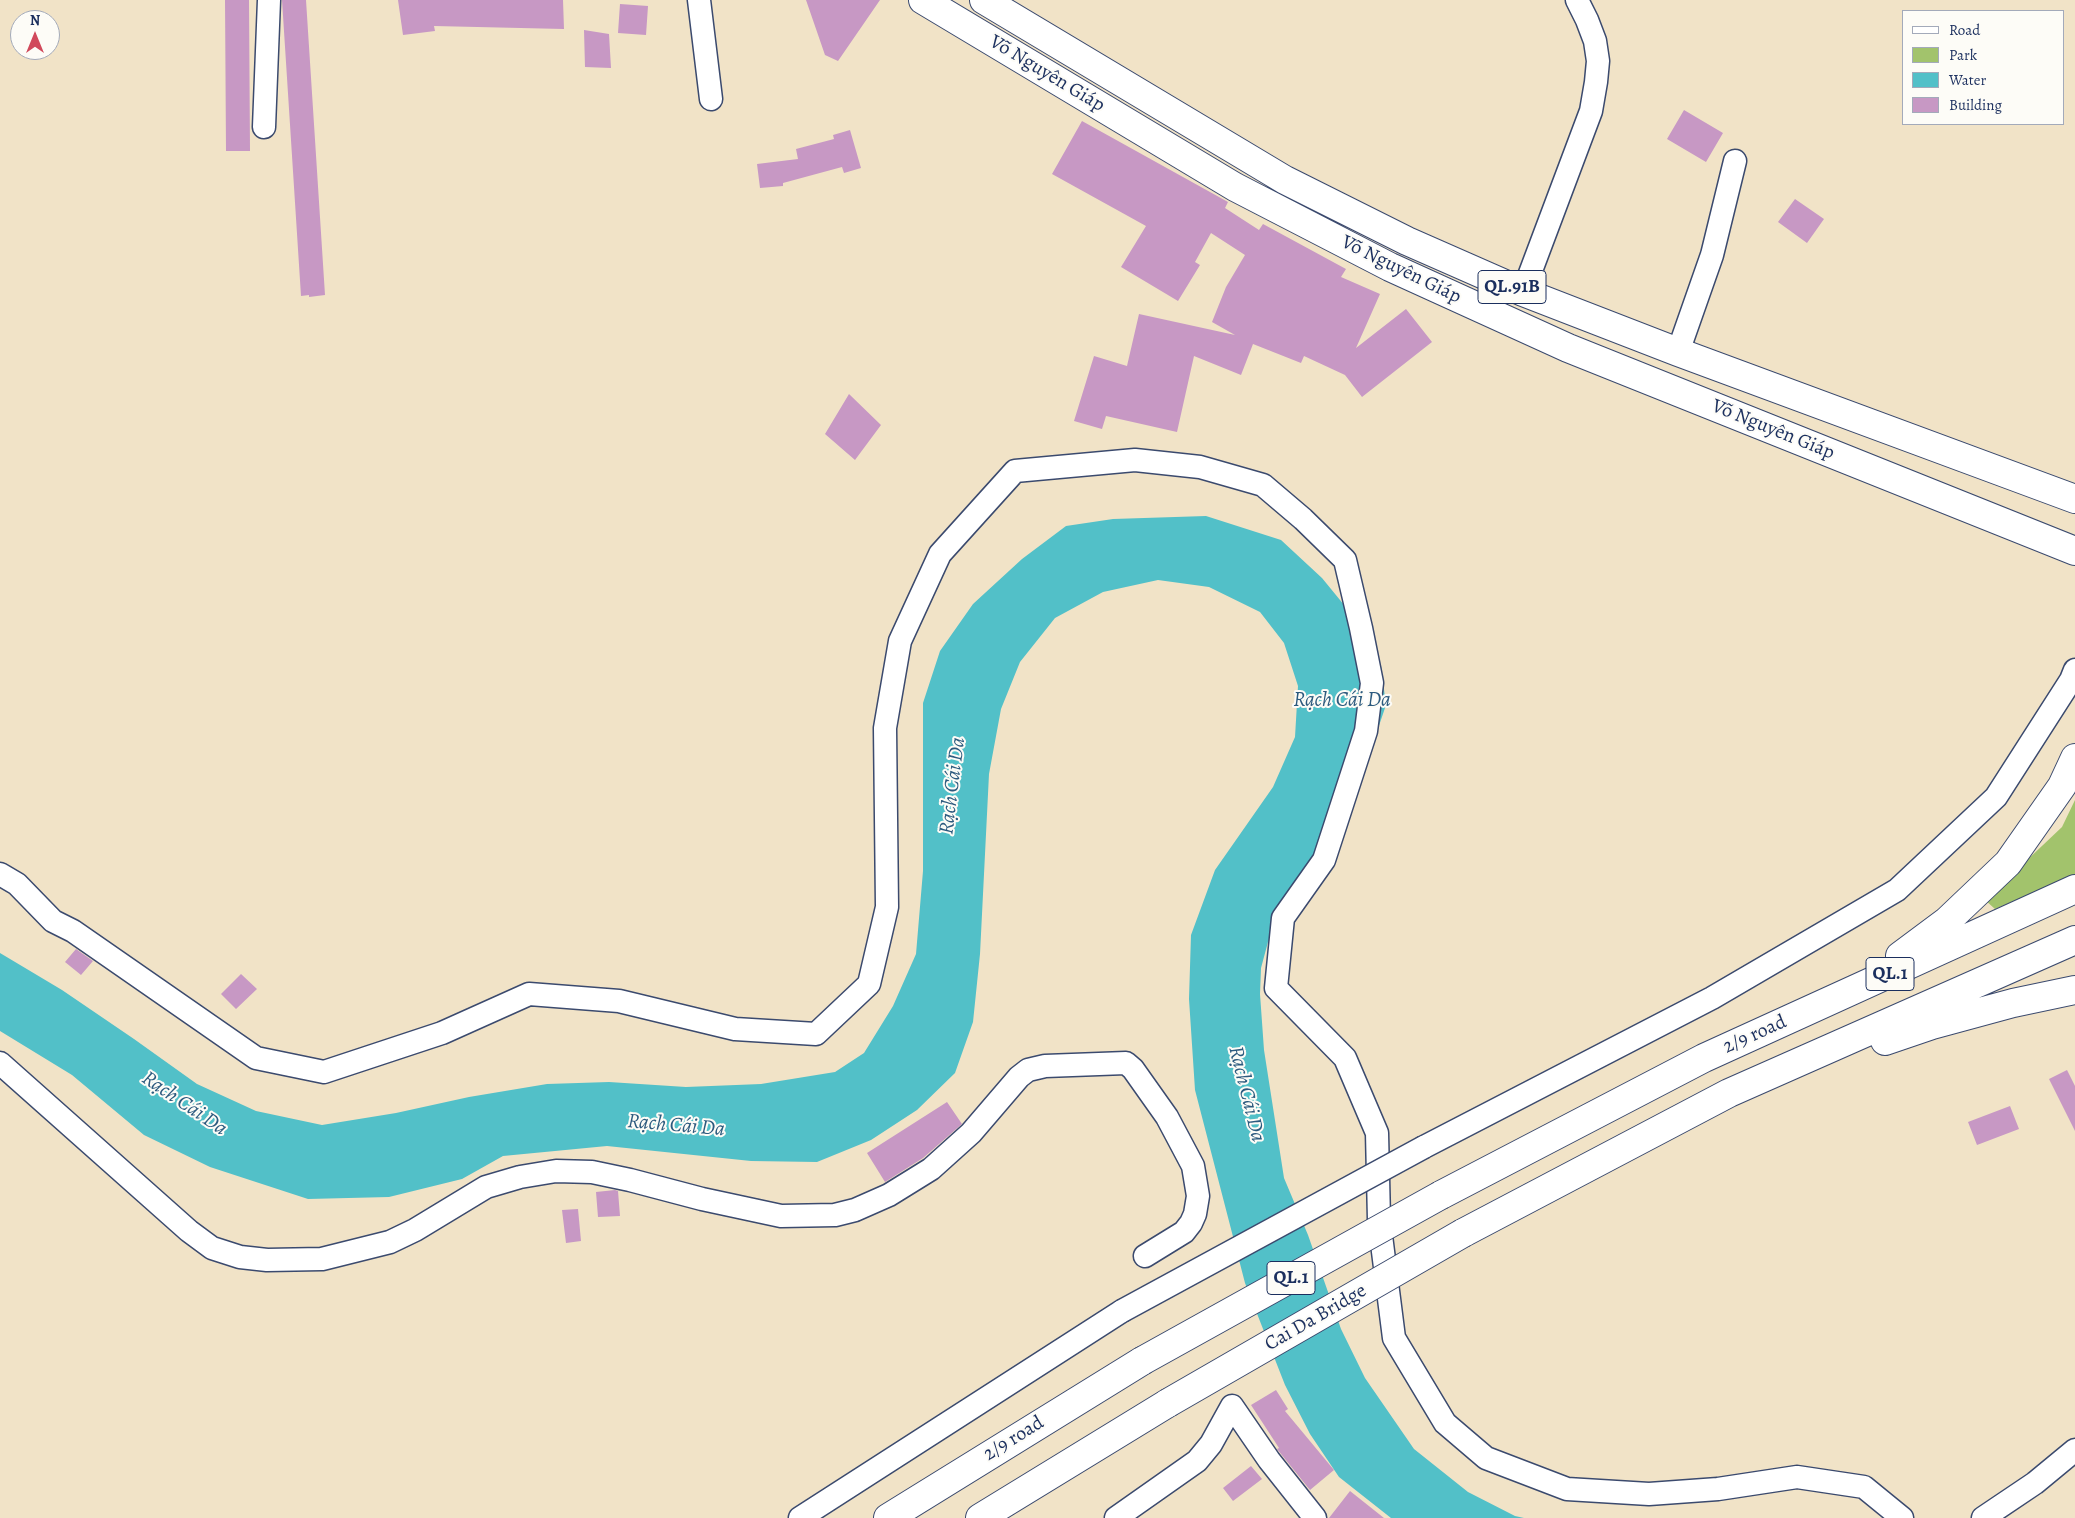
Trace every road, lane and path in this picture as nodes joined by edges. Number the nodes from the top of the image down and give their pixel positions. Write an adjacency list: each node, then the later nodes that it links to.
1 (269, 0): 7 (street)
2 (700, 0): 6 (street)
3 (923, 0): 12 (highway, Võ Nguyên Giáp / QL.91B)
4 (984, 0): 9 (highway, Võ Nguyên Giáp / QL.91B)
5 (1577, 0): 9 (street)
6 (710, 99)
7 (264, 127)
8 (1735, 161): 10 (street)
9 (1523, 292): 10 (highway, Võ Nguyên Giáp / QL.91B)
10 (1678, 352): 11 (highway, Võ Nguyên Giáp / QL.91B)
11 (2075, 500)
12 (2075, 551)
13 (2075, 670): 24 (street, bridge)
14 (2075, 758): 19 (highway)
15 (0, 874): 29 (street)
16 (2075, 890): 19 (highway, 2/9 road / QL.1)
17 (2075, 940): 21 (highway, QL.1)
18 (2075, 990): 21 (highway)
19 (1704, 1058): 25 (highway, 2/9 road / QL.1, bridge)
20 (0, 1063): 22 (street)
21 (1729, 1093): 26 (highway, Cai Da Bridge / QL.1, bridge)
22 (1145, 1256)
23 (2075, 1450): 30 (street)
24 (800, 1518)
25 (888, 1518)
26 (980, 1518)
27 (1116, 1518): 28 (street)
28 (1315, 1518)
29 (1902, 1518)
30 (1983, 1518)

